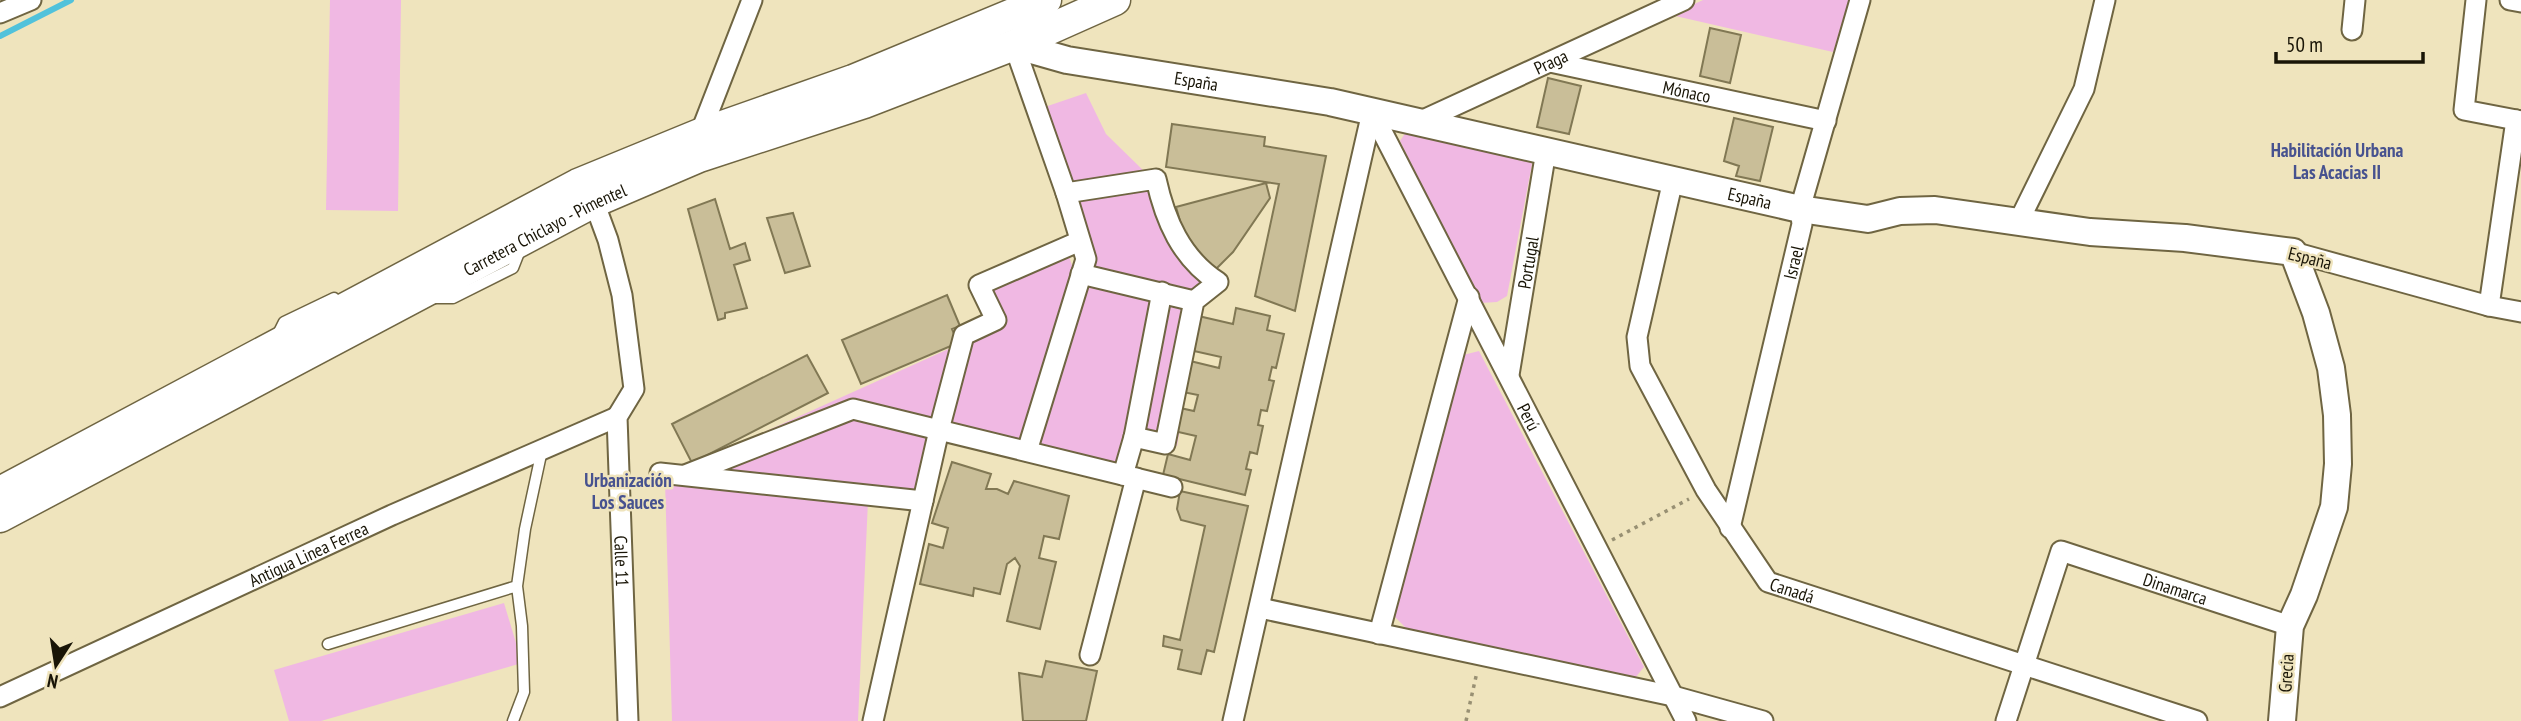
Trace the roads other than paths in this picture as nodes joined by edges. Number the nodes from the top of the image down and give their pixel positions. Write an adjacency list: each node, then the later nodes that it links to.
1 (31, 0): 12 (street)
2 (752, 0): 20 (street)
3 (1046, 0): 20 (main road, Carretera Chiclayo - Pimentel)
4 (1115, 0): 14 (main road, Carretera Chiclayo - Pimentel)
5 (1684, 0): 15 (street, Praga)
6 (1860, 0): 18 (street, Israel)
7 (2105, 0): 26 (street)
8 (2355, 0): 13 (street)
9 (2476, 0): 17 (street)
10 (2510, 0): 11 (street)
11 (2521, 2)
12 (0, 13)
13 (2352, 30)
14 (1014, 45): 16 (street, España); 23 (street); 24 (main road, Carretera Chiclayo - Pimentel)
15 (1550, 62): 18 (street, Mónaco); 19 (street, Praga)
16 (1371, 112): 19 (street, España); 31 (street, Perú); 54 (street)
17 (2518, 120): 33 (street)
18 (1826, 121): 25 (street, Israel)
19 (1419, 122): 21 (street, España)
20 (700, 134): 41 (main road, Carretera Chiclayo - Pimentel)
21 (1546, 151): 22 (street, España); 37 (street, Portugal)
22 (1672, 180): 25 (street, España); 52 (street, Canadá)
23 (1066, 192): 27 (street); 32 (street)
24 (594, 202): 38 (street); 51 (main road, Carretera Chiclayo - Pimentel)
25 (1800, 209): 26 (street, España); 52 (street, Israel)
26 (2019, 221): 28 (street, España)
27 (1080, 241): 29 (street); 39 (street)
28 (2293, 252): 33 (street, España); 55 (street, Grecia)
29 (1082, 274): 30 (street); 43 (street)
30 (1162, 292): 32 (street); 35 (street)
31 (1469, 297): 37 (street, Perú); 56 (street)
32 (1194, 301): 36 (street)
33 (2489, 306): 34 (street, España)
34 (2521, 312)
35 (1149, 356): 36 (street); 40 (street)
36 (1181, 361): 40 (street)
37 (1509, 375): 61 (street, Perú)
38 (617, 417): 42 (street, Antigua Linea Ferrea); 63 (street, Calle 11)
39 (939, 429): 43 (street); 45 (street); 50 (street)
40 (1134, 437): 47 (street)
41 (80, 450): 46 (main road); 49 (main road, Carretera Chiclayo - Pimentel)
42 (542, 450): 53 (lane); 60 (street, Antigua Linea Ferrea)
43 (1027, 451): 47 (street)
44 (660, 473): 45 (street)
45 (685, 475): 50 (street)
46 (0, 476)
47 (1129, 476): 48 (street); 58 (street)
48 (1172, 487)
49 (0, 492)
50 (923, 500): 64 (street)
51 (0, 517)
52 (1730, 528): 59 (street, Canadá)
53 (517, 586): 57 (lane); 62 (lane)
54 (1260, 608): 56 (street); 65 (street)
55 (2290, 626): 59 (street, Dinamarca); 70 (street, Grecia)
56 (1379, 634): 61 (street)
57 (328, 644)
58 (1090, 656)
59 (2022, 665): 68 (street); 69 (street, Canadá)
60 (0, 696)
61 (1673, 696): 66 (street, Perú); 67 (street)
62 (513, 721)
63 (628, 721)
64 (873, 721)
65 (1233, 721)
66 (1686, 721)
67 (1763, 721)
68 (2006, 721)
69 (2197, 721)
70 (2282, 721)

